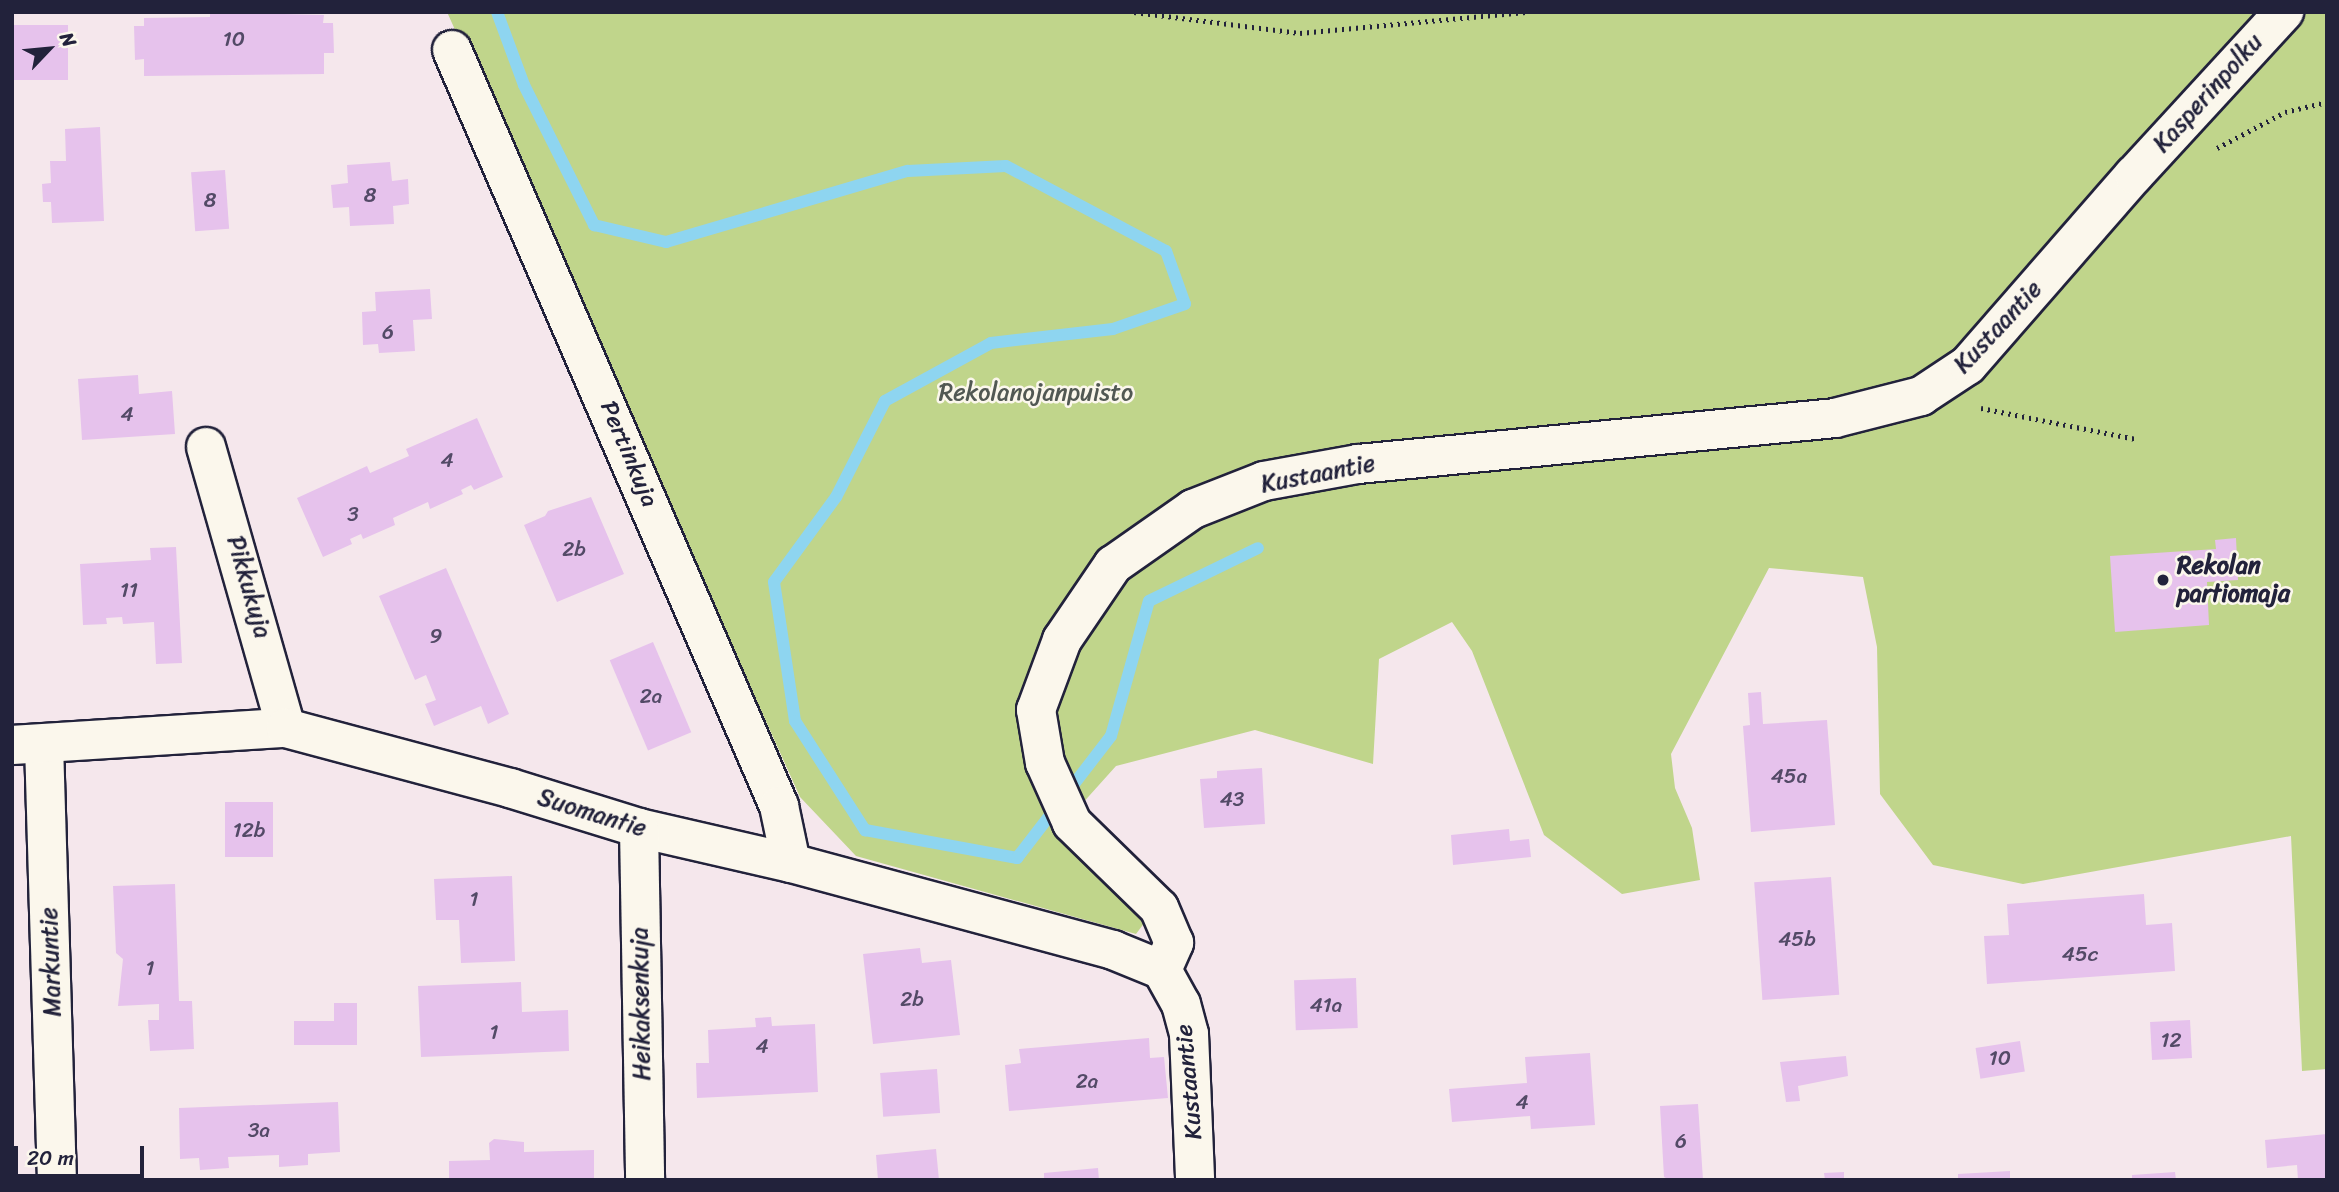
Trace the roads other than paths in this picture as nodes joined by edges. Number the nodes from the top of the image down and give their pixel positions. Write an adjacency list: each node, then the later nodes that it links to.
1 (2284, 12): 3 (street, Kasperinpolku)
2 (452, 50): 8 (street, Pertinkuja)
3 (2134, 175): 9 (street, Kustaantie)
4 (206, 447): 5 (street, Pikkukuja)
5 (286, 728): 6 (street, Suomantie); 7 (street, Suomantie)
6 (28, 745): 10 (street, Markuntie)
7 (639, 828): 8 (street, Suomantie); 11 (street, Heikaksenkuja)
8 (791, 863): 9 (street, Suomantie)
9 (1162, 970): 12 (street, Kustaantie)
10 (57, 1180)
11 (645, 1180)
12 (1195, 1180)

